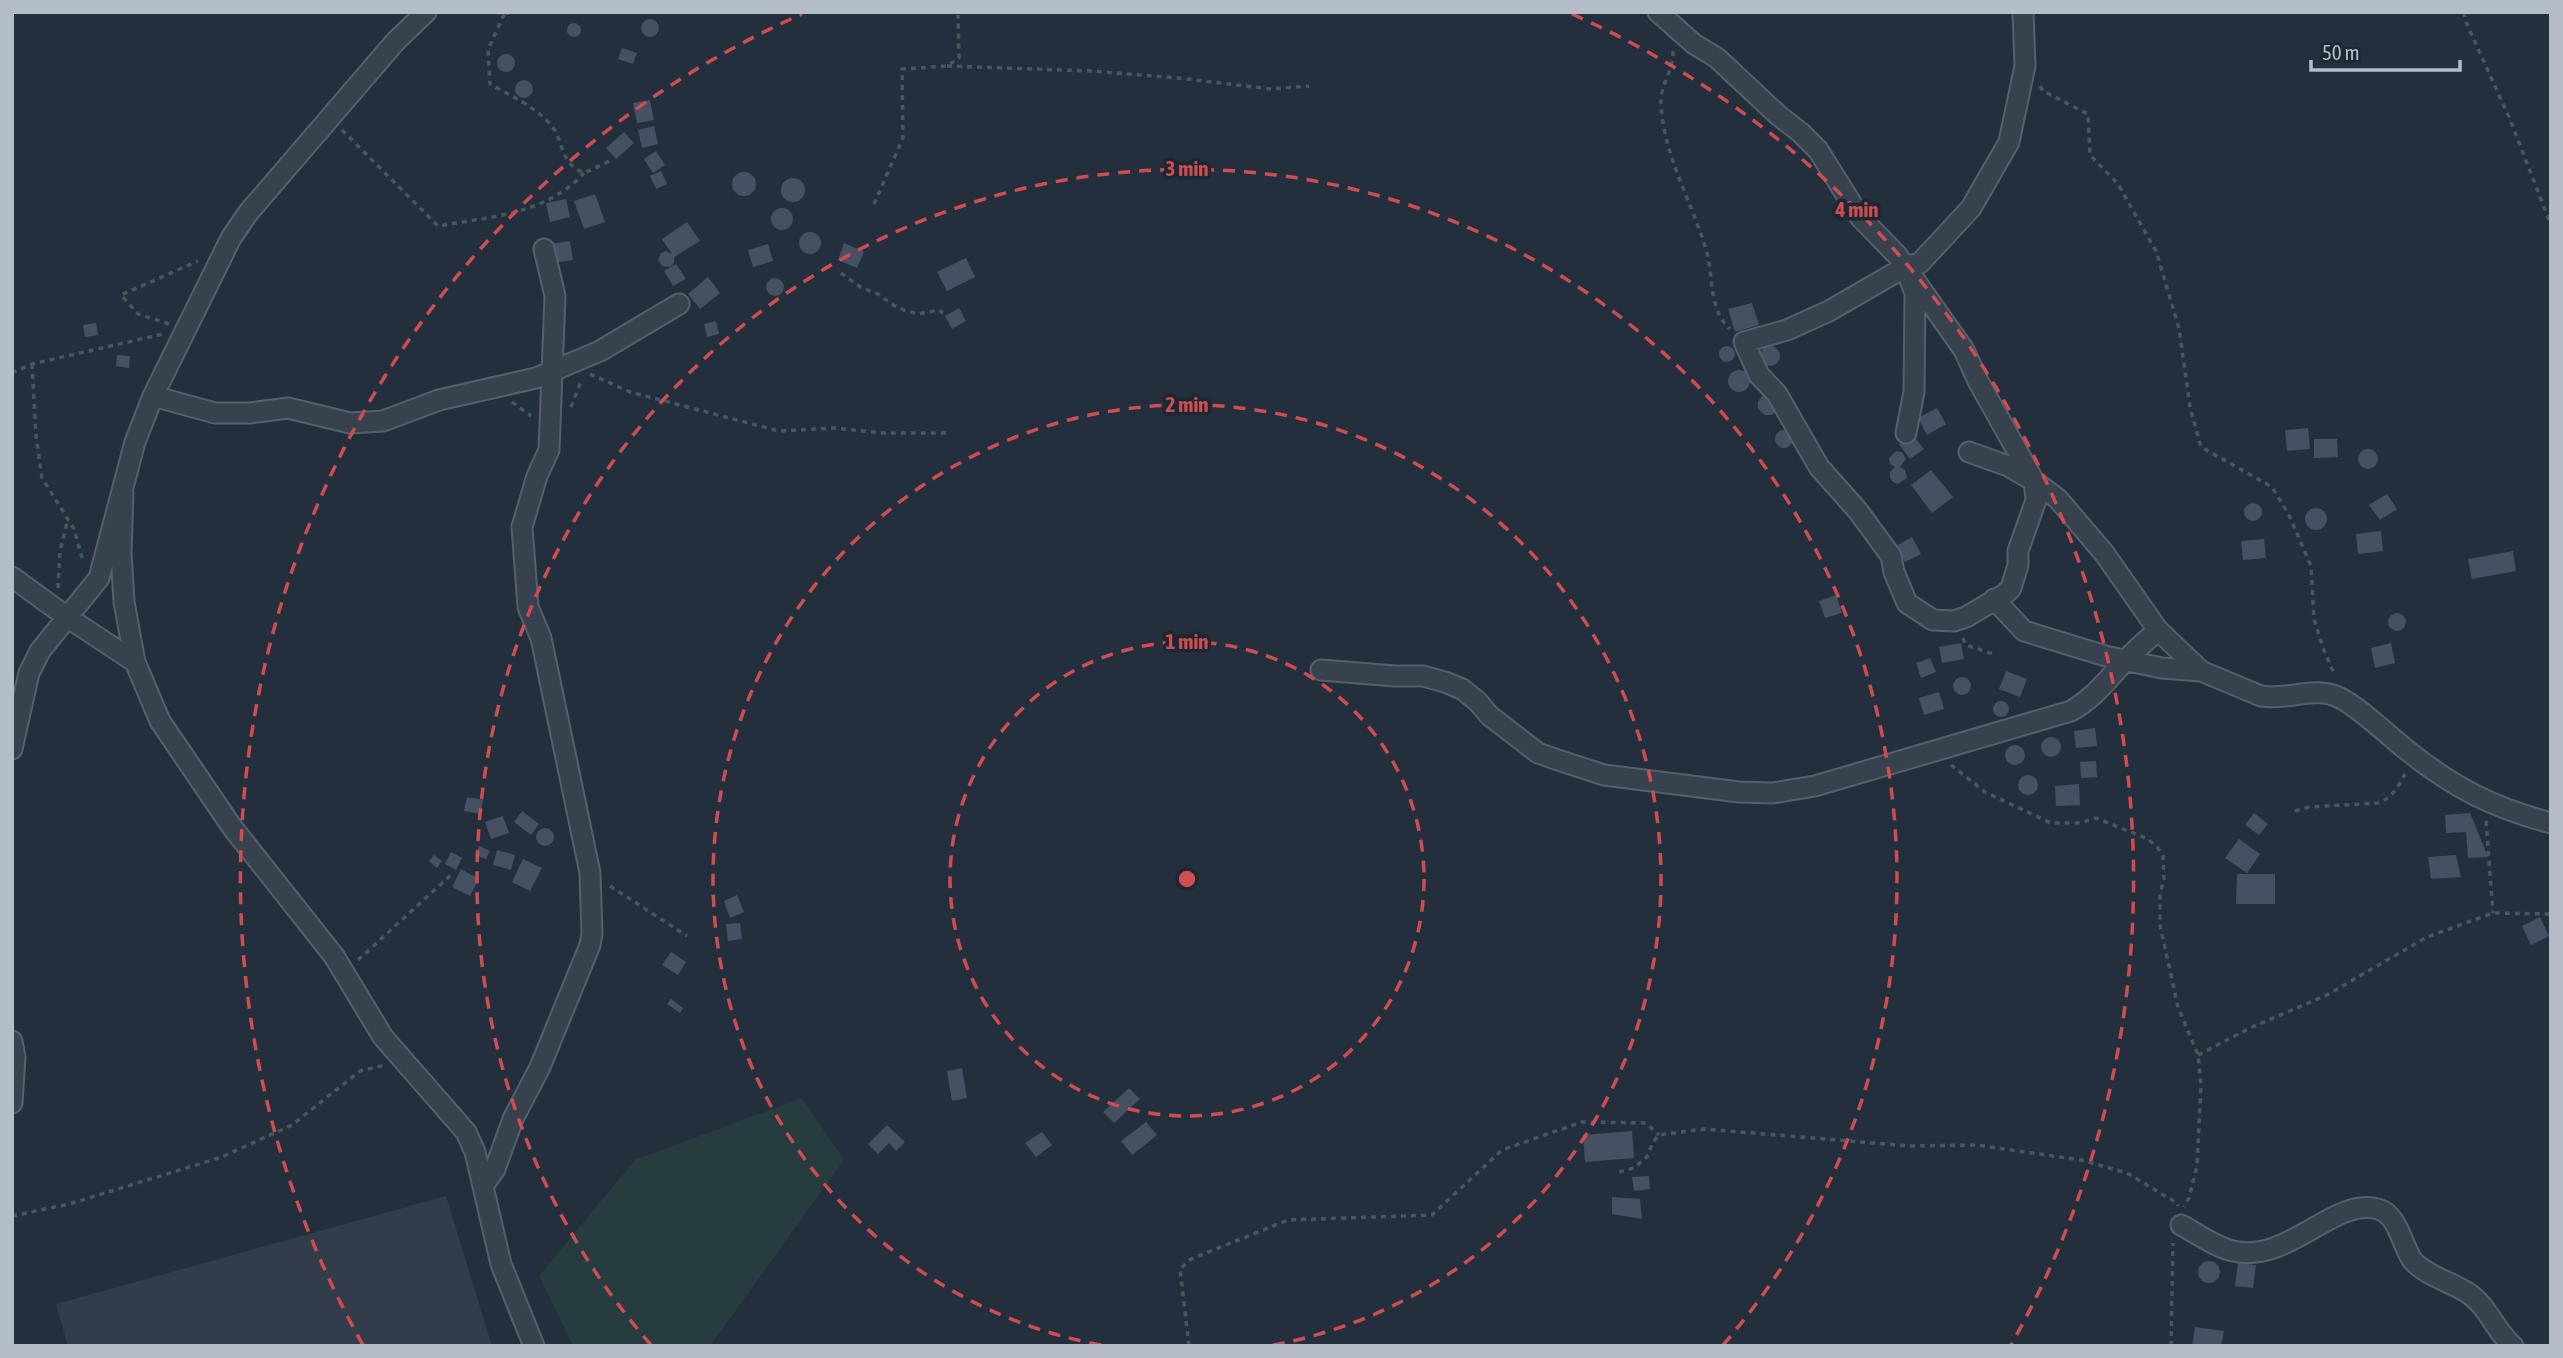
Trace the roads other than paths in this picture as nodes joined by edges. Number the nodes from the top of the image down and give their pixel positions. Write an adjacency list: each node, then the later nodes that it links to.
1 (426, 12): 8 (street)
2 (1658, 12): 5 (street)
3 (2022, 12): 5 (street)
4 (544, 249): 7 (street)
5 (1905, 267): 9 (street); 11 (street); 14 (street)
6 (679, 304): 7 (street)
7 (551, 372): 8 (street); 25 (street)
8 (153, 396): 12 (street)
9 (1906, 433)
10 (1969, 452): 11 (street)
11 (2034, 481): 14 (street); 16 (street)
12 (124, 492): 15 (street); 18 (street)
13 (12, 577): 15 (street)
14 (1994, 599): 17 (street)
15 (61, 612): 18 (street); 21 (street)
16 (2158, 630): 17 (street); 20 (street)
17 (2126, 660): 19 (street); 20 (street)
18 (135, 662): 25 (street)
19 (1321, 670)
20 (2201, 671): 22 (street)
21 (12, 749)
22 (2551, 822)
23 (12, 1041): 24 (street)
24 (12, 1103)
25 (483, 1186): 27 (street)
26 (2181, 1225): 28 (street)
27 (534, 1346)
28 (2513, 1346)

